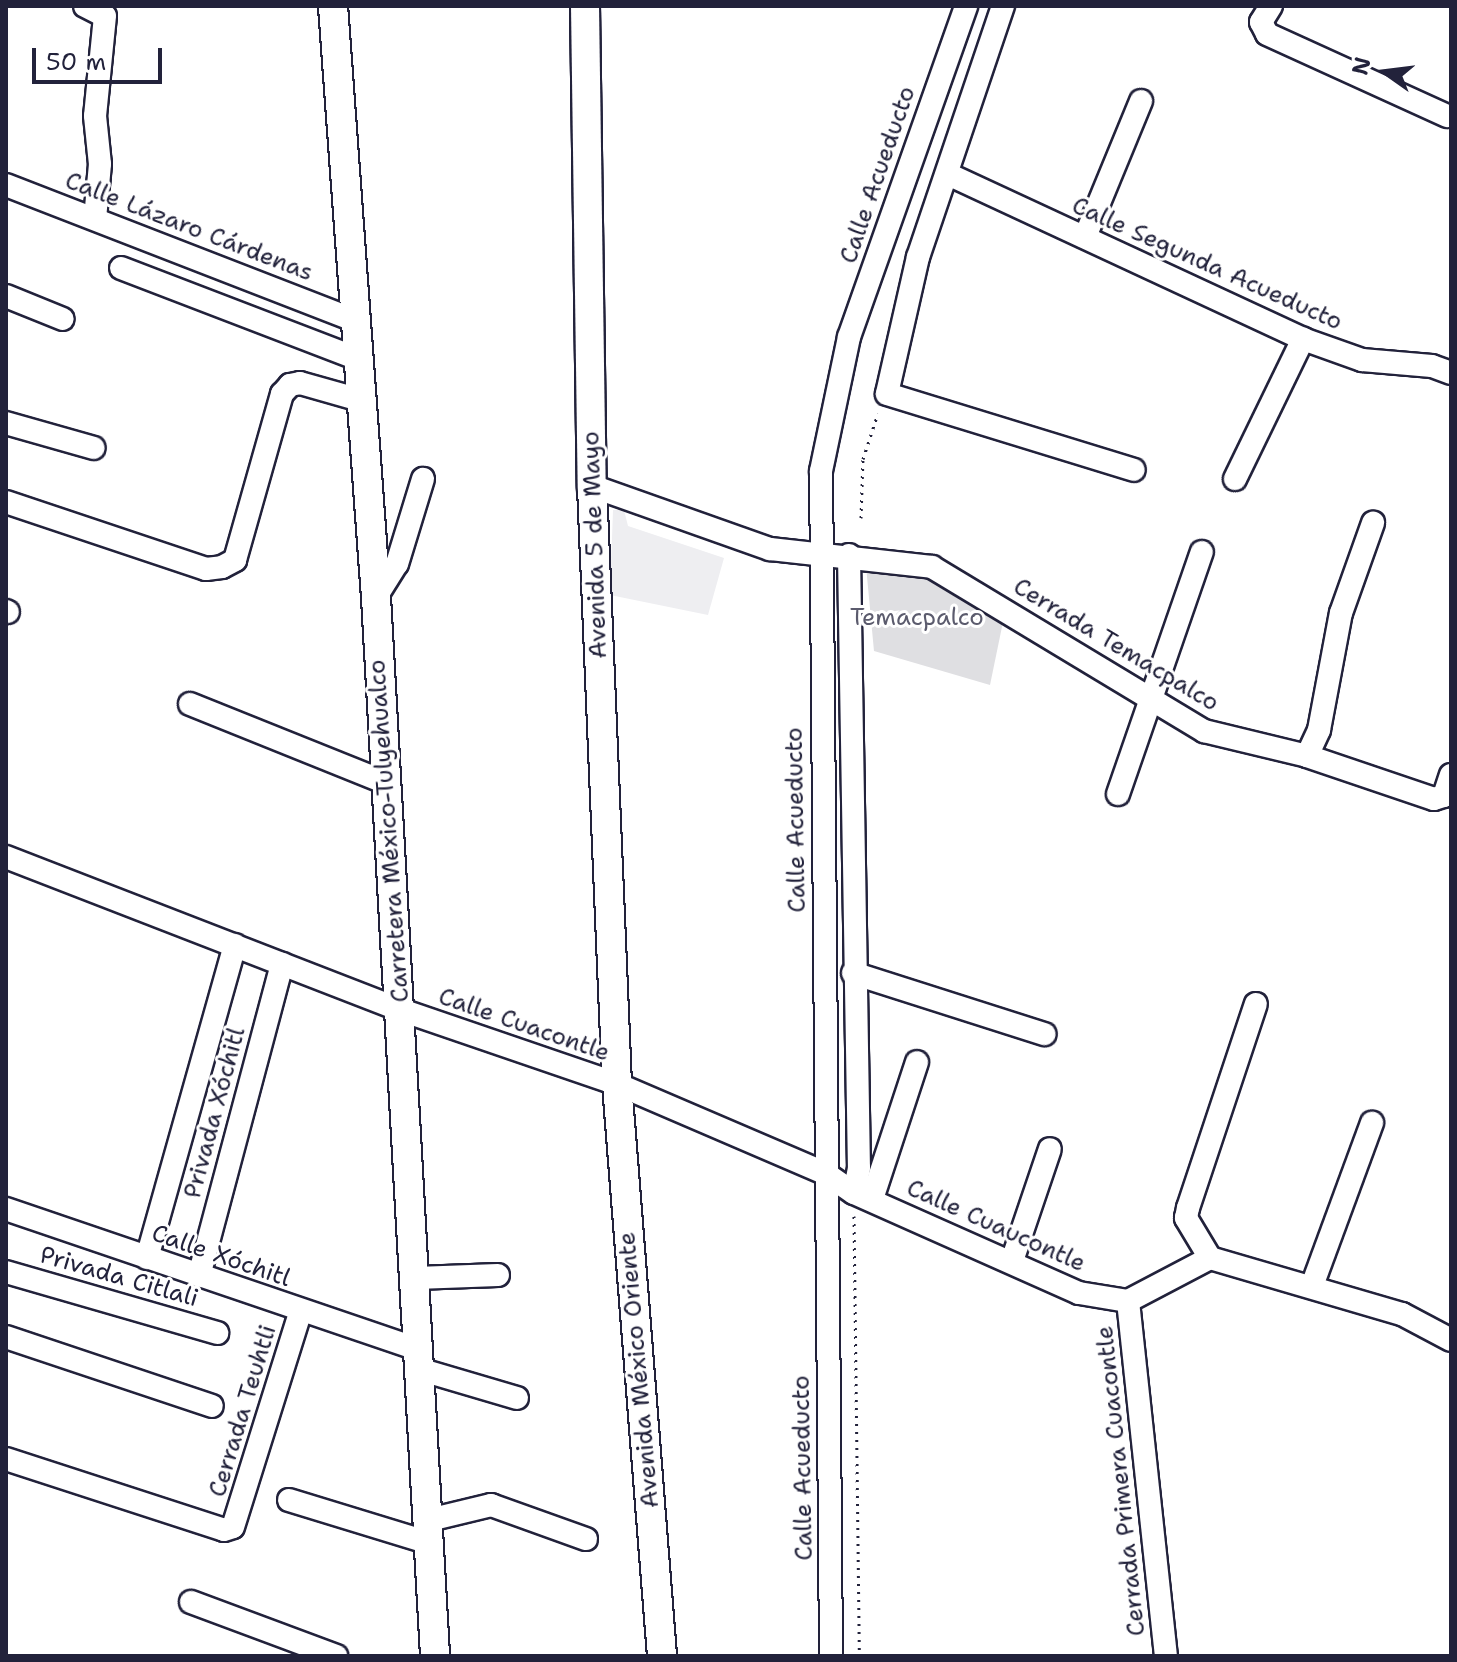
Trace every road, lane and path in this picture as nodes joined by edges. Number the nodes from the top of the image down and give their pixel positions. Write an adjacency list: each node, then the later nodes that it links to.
1 (85, 6): 11 (street)
2 (333, 6): 16 (main road, Carretera México-Tulyehualco)
3 (585, 6): 27 (main road, Avenida 5 de Mayo)
4 (966, 6): 32 (street, Calle Acueducto)
5 (1003, 6): 9 (street)
6 (1271, 6): 8 (street)
7 (1141, 101): 12 (street)
8 (1447, 116)
9 (950, 175): 12 (street, Calle Segunda Acueducto); 20 (street)
10 (6, 185): 11 (street, Calle Lázaro Cárdenas)
11 (95, 219): 16 (street, Calle Lázaro Cárdenas)
12 (1085, 237): 17 (street, Calle Segunda Acueducto)
13 (121, 268): 18 (street)
14 (6, 296): 15 (street)
15 (63, 319)
16 (352, 319): 18 (main road, Carretera México-Tulyehualco)
17 (1303, 339): 19 (street, Calle Segunda Acueducto); 26 (street)
18 (356, 358): 21 (main road, Carretera México-Tulyehualco)
19 (1451, 373)
20 (887, 394): 24 (street); 29 (path)
21 (360, 400): 28 (street); 34 (main road, Carretera México-Tulyehualco)
22 (6, 423): 23 (street)
23 (94, 448)
24 (1134, 470)
25 (423, 479): 34 (street)
26 (1235, 479)
27 (592, 486): 32 (street, Cerrada Temacpalco); 49 (main road, Avenida 5 de Mayo)
28 (6, 502)
29 (861, 518)
30 (1373, 523): 37 (street)
31 (1202, 552): 35 (street)
32 (819, 555): 33 (street, Cerrada Temacpalco); 52 (street, Calle Acueducto)
33 (849, 555): 35 (street, Cerrada Temacpalco); 44 (street)
34 (376, 597): 39 (main road, Carretera México-Tulyehualco)
35 (1150, 694): 37 (street, Cerrada Temacpalco); 40 (street)
36 (190, 704): 39 (street)
37 (1307, 756): 38 (street, Cerrada Temacpalco)
38 (1451, 775)
39 (384, 782): 46 (main road, Carretera México-Tulyehualco)
40 (1118, 794)
41 (6, 857): 42 (street, Calle Cuacontle)
42 (235, 945): 43 (street, Calle Cuacontle); 55 (street)
43 (282, 964): 46 (street, Calle Cuacontle); 60 (street, Privada Xóchitl)
44 (853, 973): 47 (street); 53 (street)
45 (1256, 1004): 56 (street)
46 (401, 1010): 49 (street, Calle Cuacontle); 61 (main road, Carretera México-Tulyehualco)
47 (1044, 1034)
48 (917, 1062): 53 (street)
49 (617, 1084): 52 (street, Calle Cuaucontle); 78 (main road, Avenida México Oriente)
50 (1372, 1123): 62 (street)
51 (1050, 1149): 57 (street)
52 (825, 1173): 53 (street, Calle Cuaucontle); 79 (street, Calle Acueducto)
53 (863, 1196): 57 (street, Calle Cuaucontle); 80 (path)
54 (6, 1209): 55 (street, Calle Xóchitl)
55 (147, 1258): 60 (street, Calle Xóchitl)
56 (1210, 1258): 62 (street); 63 (street)
57 (1012, 1261): 63 (street, Calle Cuaucontle)
58 (6, 1272): 65 (street, Privada Citlali)
59 (498, 1275): 61 (street)
60 (199, 1276): 64 (street, Calle Xóchitl)
61 (416, 1278): 68 (main road, Carretera México-Tulyehualco)
62 (1312, 1286): 67 (street)
63 (1128, 1301): 81 (street, Cerrada Primera Cuacontle)
64 (301, 1310): 68 (street, Calle Xóchitl); 71 (street, Cerrada Teuhtli)
65 (217, 1333)
66 (6, 1337): 70 (street, Cerrada Teuhtli)
67 (1451, 1340)
68 (421, 1360): 69 (street, Calle Xóchitl); 73 (main road, Carretera México-Tulyehualco)
69 (517, 1398)
70 (212, 1406)
71 (6, 1459)
72 (289, 1500): 73 (street)
73 (429, 1532): 74 (street); 77 (main road, Carretera México-Tulyehualco)
74 (586, 1539)
75 (191, 1602): 76 (street)
76 (336, 1656)
77 (435, 1656)
78 (662, 1656)
79 (831, 1656)
80 (859, 1656)
81 (1166, 1656)

